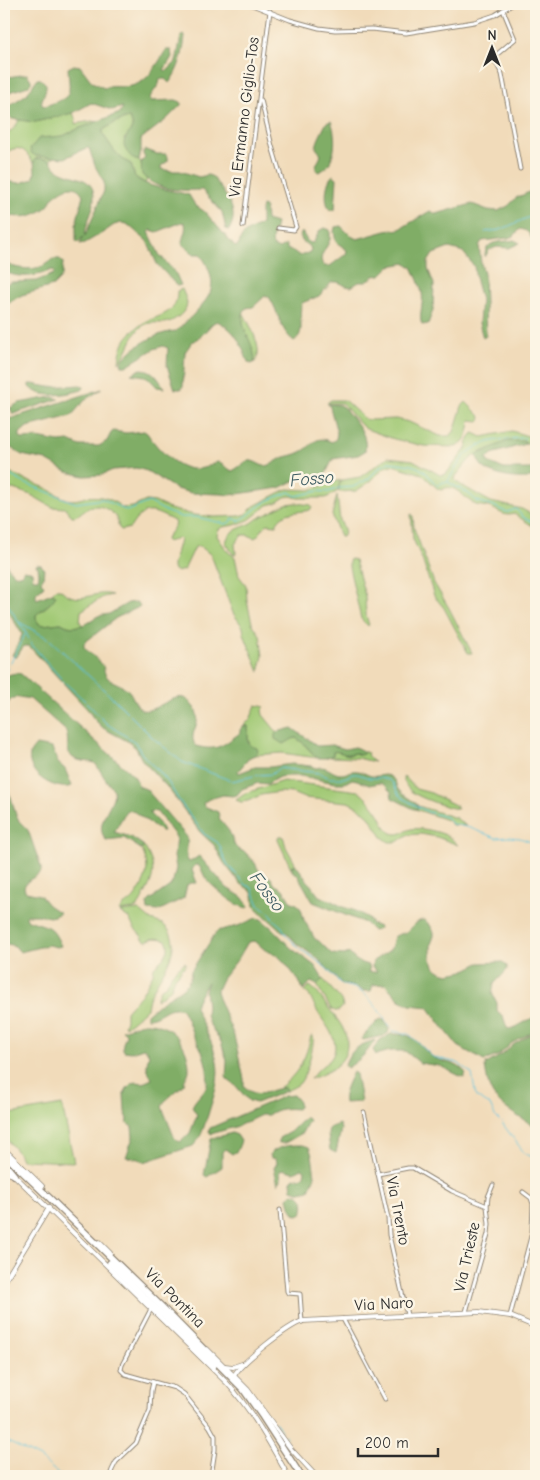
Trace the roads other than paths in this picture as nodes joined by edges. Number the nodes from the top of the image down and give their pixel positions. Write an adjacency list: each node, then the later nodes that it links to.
1 (250, 4): 4 (street)
2 (513, 4): 3 (street)
3 (503, 10): 4 (street); 6 (street)
4 (270, 11): 5 (street, Via Ermanno Giglio-Tos)
5 (260, 98): 7 (street, Via Ermanno Giglio-Tos); 8 (street)
6 (520, 169)
7 (243, 226)
8 (278, 228)
9 (364, 1112): 13 (street, Via Trento)
10 (4, 1154): 20 (highway, Via Pontina); 32 (street, Via Pontina)
11 (4, 1163): 14 (highway)
12 (4, 1172): 14 (street)
13 (378, 1174): 17 (street, Via Trieste); 24 (street, Via Trento)
14 (14, 1175): 18 (street, Via Pontina)
15 (493, 1185): 17 (street)
16 (523, 1192): 25 (street)
17 (488, 1206): 23 (street, Via Trieste)
18 (49, 1208): 21 (street); 22 (street, Via Pontina)
19 (280, 1210): 27 (street)
20 (94, 1245): 30 (highway); 40 (highway)
21 (4, 1282)
22 (151, 1309): 29 (street, Via Pontina); 34 (street)
23 (466, 1312): 24 (street, Via Naro); 25 (street, Via Naro)
24 (408, 1315): 26 (street, Via Naro)
25 (510, 1316): 28 (street, Via Naro)
26 (343, 1319): 27 (street, Via Naro); 35 (street)
27 (302, 1322): 31 (street, Via Naro)
28 (536, 1327)
29 (176, 1335): 30 (highway); 38 (street, Via Pontina)
30 (197, 1349): 39 (highway)
31 (244, 1363): 32 (street); 33 (street, Via Naro)
32 (225, 1366): 33 (street, Via Pontina)
33 (234, 1376): 41 (street, Via Pontina)
34 (153, 1382): 36 (street); 37 (street)
35 (385, 1399)
36 (110, 1476)
37 (211, 1476)
38 (288, 1476)
39 (297, 1476)
40 (301, 1476)
41 (316, 1476)

